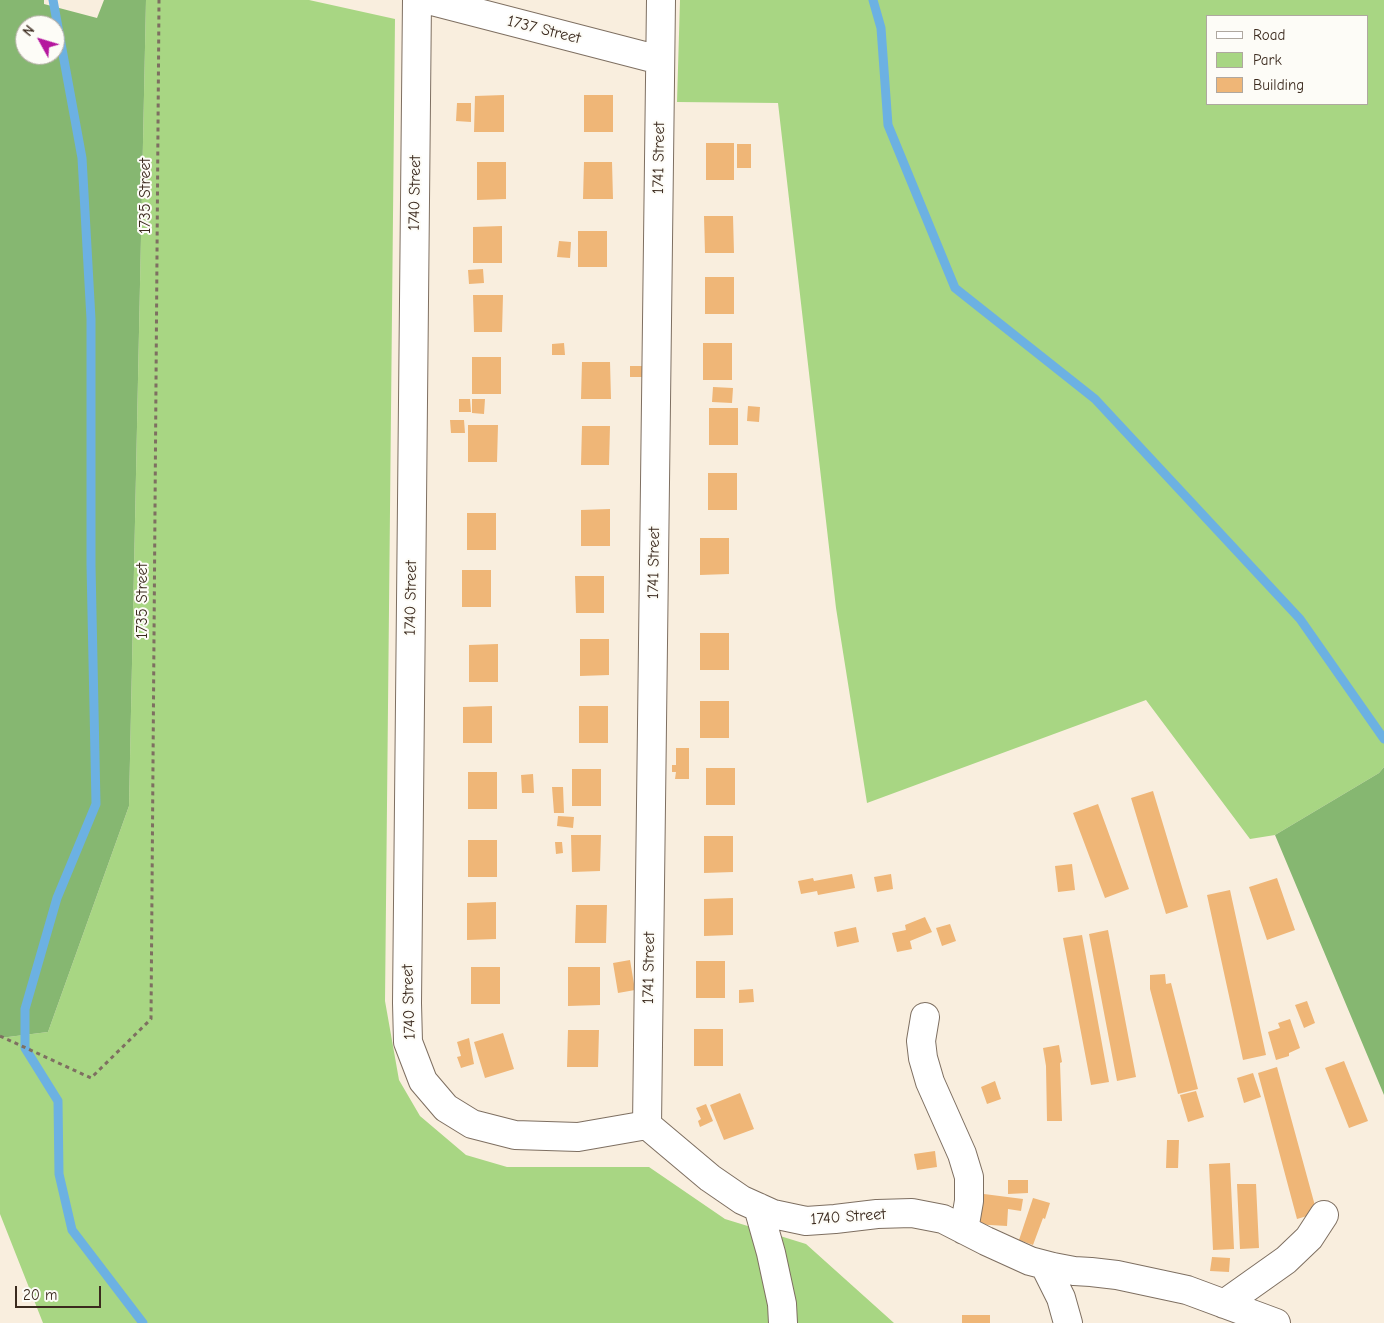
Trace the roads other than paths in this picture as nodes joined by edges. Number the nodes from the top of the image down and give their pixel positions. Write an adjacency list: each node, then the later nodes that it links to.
1 (417, 0): 6 (street, 1740 Street)
2 (428, 0): 4 (street, 1737 Street)
3 (661, 0): 4 (street, 1741 Street)
4 (660, 60): 6 (street, 1741 Street)
5 (925, 1017): 9 (street)
6 (647, 1125): 7 (street, 1740 Street)
7 (758, 1207): 9 (street, 1740 Street); 12 (street)
8 (1324, 1215): 11 (street)
9 (964, 1230): 10 (street, 1740 Street)
10 (1045, 1266): 11 (street, 1740 Street); 13 (street)
11 (1224, 1304): 14 (street, 1740 Street)
12 (783, 1323)
13 (1068, 1323)
14 (1276, 1323)

